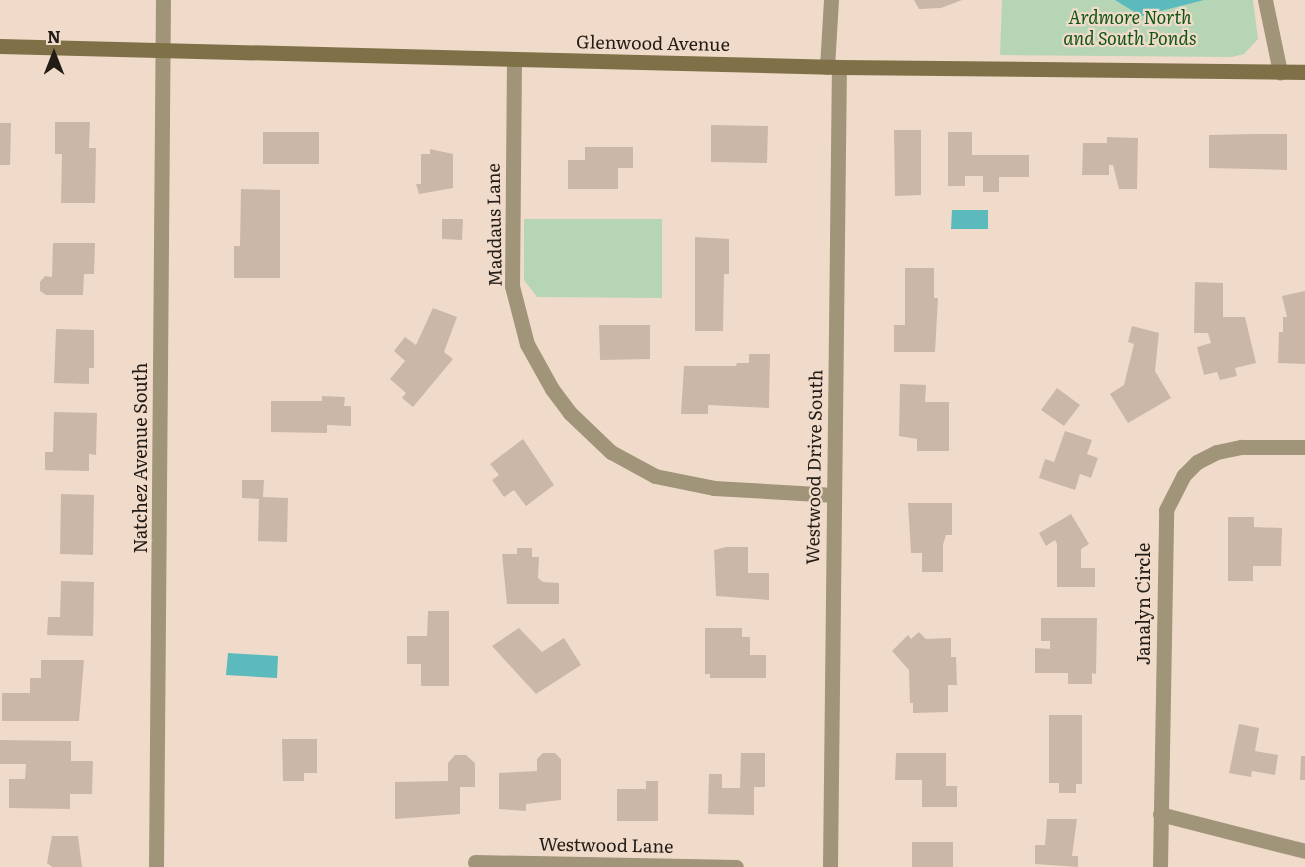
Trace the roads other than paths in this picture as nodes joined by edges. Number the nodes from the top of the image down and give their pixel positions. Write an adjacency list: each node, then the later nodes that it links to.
1 (163, 0): 5 (street, Natchez Avenue South)
2 (831, 0): 7 (street, Westwood Drive South)
3 (1265, 0): 8 (street)
4 (0, 46): 5 (street, Glenwood Avenue)
5 (164, 49): 6 (street, Glenwood Avenue); 15 (street, Natchez Avenue South)
6 (514, 58): 7 (street, Glenwood Avenue); 11 (street, Maddaus Lane)
7 (833, 67): 8 (street, Glenwood Avenue); 11 (street, Westwood Drive South)
8 (1280, 72): 9 (street, Glenwood Avenue)
9 (1305, 72)
10 (1305, 447): 12 (street, Janalyn Circle)
11 (834, 495): 17 (street, Westwood Drive South)
12 (1160, 814): 13 (street); 18 (street, Janalyn Circle)
13 (1305, 851)
14 (475, 862): 16 (street, Westwood Lane)
15 (156, 867)
16 (736, 867)
17 (830, 867)
18 (1160, 867)

